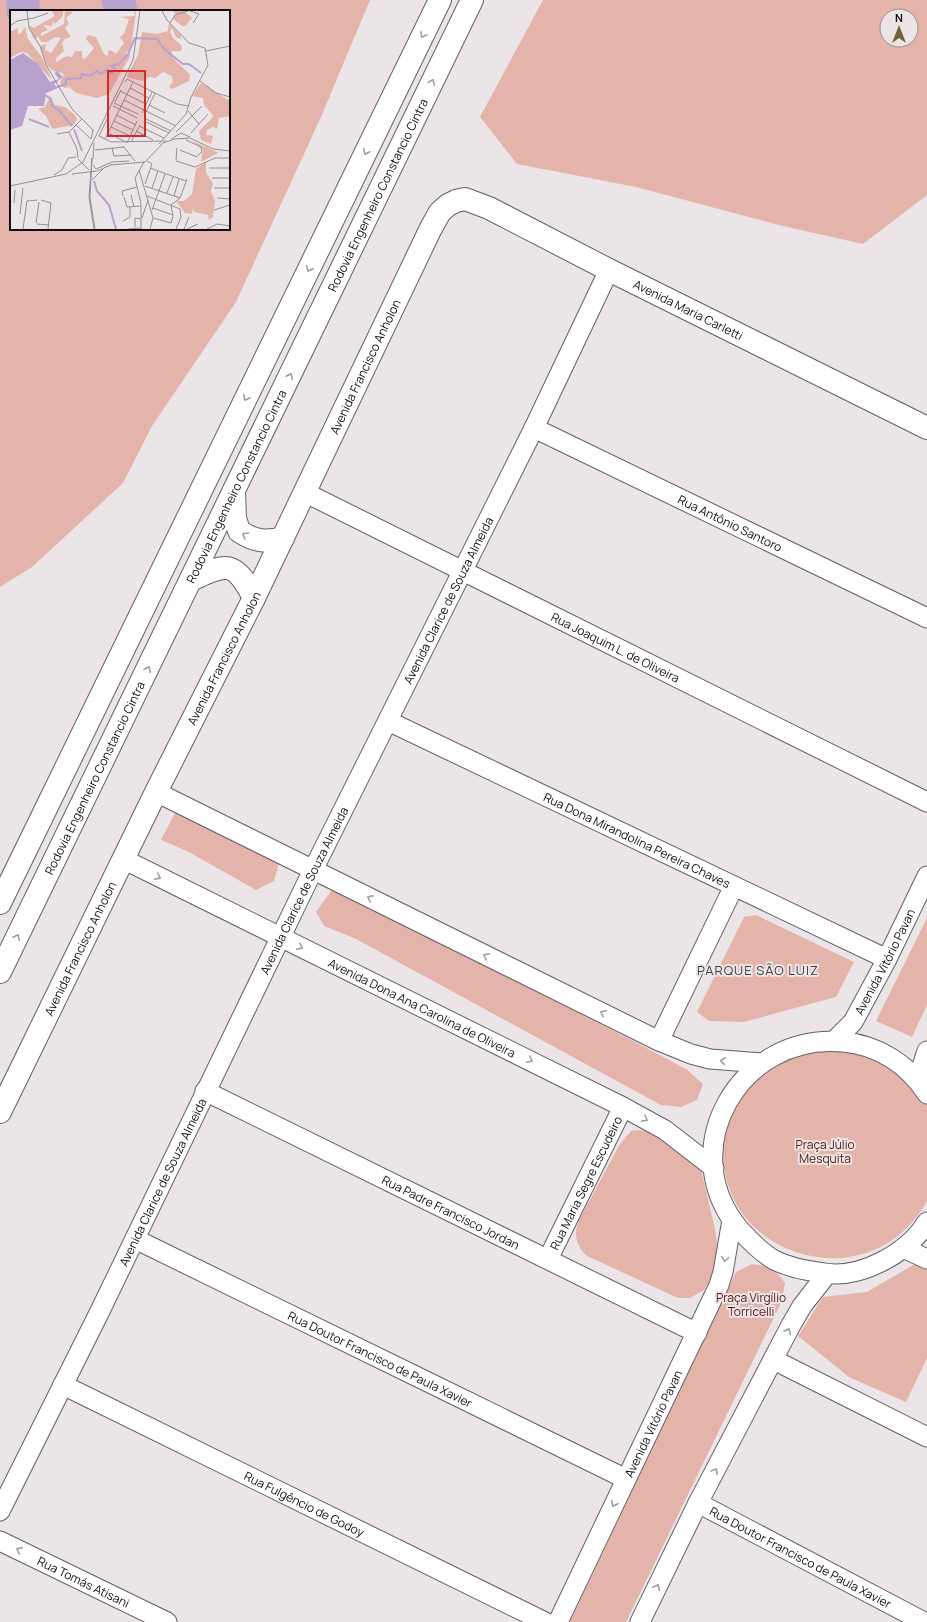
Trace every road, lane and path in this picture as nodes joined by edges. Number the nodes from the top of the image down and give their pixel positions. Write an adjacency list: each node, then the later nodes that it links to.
1 (440, 0): 21 (main road, one-way to 21)
2 (472, 0): 7 (main road, Rodovia Engenheiro Constancio Cintra, one-way to 2)
3 (448, 205): 4 (main road, Avenida Maria Carletti); 8 (main road, Avenida Francisco Anholon)
4 (609, 270): 5 (street, Avenida Clarice de Souza Almeida); 6 (main road, Avenida Maria Carletti)
5 (534, 428): 10 (street, Avenida Clarice de Souza Almeida); 13 (street, Rua Antônio Santoro)
6 (927, 428)
7 (234, 491): 9 (main road, one-way to 7); 11 (main road, Rodovia Engenheiro Constancio Cintra)
8 (304, 492): 9 (main road, Avenida Francisco Anholon); 10 (street, Rua Joaquim L. de Oliveira)
9 (283, 538): 12 (main road, Avenida Francisco Anholon)
10 (463, 571): 14 (street, Avenida Clarice de Souza Almeida); 16 (street, Rua Joaquim L. de Oliveira)
11 (191, 580): 12 (main road); 24 (main road, Rodovia Engenheiro Constancio Cintra, one-way to 11)
12 (254, 598): 15 (main road, Avenida Francisco Anholon)
13 (927, 618)
14 (388, 721): 18 (street, Avenida Clarice de Souza Almeida); 20 (street, Rua Dona Mirandolina Pereira Chaves)
15 (156, 792): 17 (main road, Avenida Francisco Anholon); 18 (street)
16 (927, 802)
17 (123, 859): 22 (street, Avenida Dona Ana Carolina de Oliveira, one-way to 22); 32 (main road, Avenida Francisco Anholon)
18 (313, 870): 22 (street, Avenida Clarice de Souza Almeida); 25 (street, one-way to 18)
19 (927, 876): 23 (street, Avenida Vitório Pavan)
20 (734, 886): 23 (street, Rua Dona Mirandolina Pereira Chaves); 25 (street)
21 (0, 903)
22 (280, 938): 30 (street, Avenida Clarice de Souza Almeida); 31 (street, Avenida Dona Ana Carolina de Oliveira, one-way to 31)
23 (887, 960): 26 (street, Avenida Vitório Pavan)
24 (0, 972)
25 (660, 1041): 28 (street, one-way to 25)
26 (834, 1041): 28 (street); 29 (street)
27 (927, 1052): 29 (street)
28 (762, 1063): 33 (street)
29 (922, 1087)
30 (205, 1091): 36 (street, Avenida Clarice de Souza Almeida); 38 (street, Rua Padre Francisco Jordan)
31 (623, 1107): 33 (street, Avenida Dona Ana Carolina de Oliveira, one-way to 33); 38 (street, Rua Maria Segre Escudeiro)
32 (0, 1112)
33 (714, 1168): 34 (street)
34 (732, 1220): 40 (street); 41 (street, Avenida Vitório Pavan, one-way to 41)
35 (927, 1222): 37 (street)
36 (135, 1239): 43 (street, Avenida Clarice de Souza Almeida); 45 (street, Rua Doutor Francisco de Paula Xavier)
37 (903, 1248): 39 (street); 40 (street)
38 (548, 1259): 41 (street, Rua Padre Francisco Jordan)
39 (927, 1259)
40 (827, 1274): 42 (street, one-way to 40)
41 (697, 1333): 45 (street, Avenida Vitório Pavan)
42 (774, 1360): 44 (street); 46 (street, one-way to 42)
43 (63, 1385): 47 (street, Avenida Clarice de Souza Almeida); 50 (street, Rua Fulgêncio de Godoy)
44 (925, 1430)
45 (626, 1480): 51 (street, Avenida Vitório Pavan, one-way to 51)
46 (698, 1503): 52 (street, one-way to 46); 53 (street, Rua Doutor Francisco de Paula Xavier)
47 (0, 1511)
48 (0, 1541): 49 (street, Rua Tomás Atisani, one-way to 48)
49 (167, 1622)
50 (545, 1622)
51 (558, 1622)
52 (640, 1622)
53 (924, 1622)

